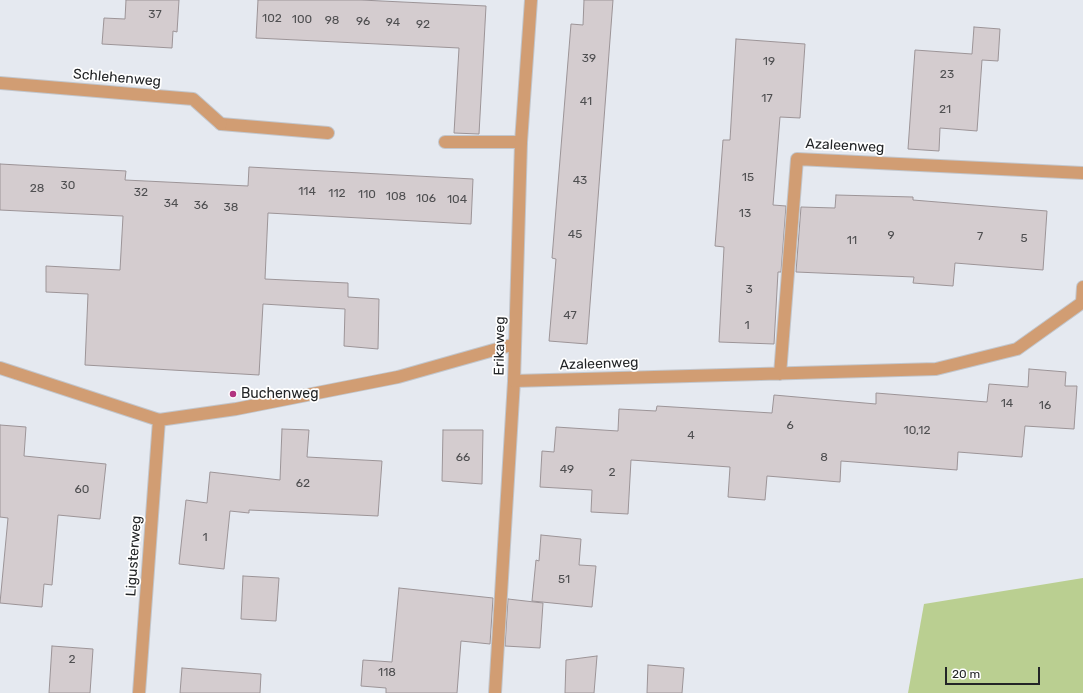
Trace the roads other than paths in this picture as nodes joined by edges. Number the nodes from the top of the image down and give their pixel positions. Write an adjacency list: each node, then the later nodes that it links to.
1 (531, 0): 5 (street, Erikaweg)
2 (0, 83): 3 (street, Schlehenweg)
3 (328, 133)
4 (445, 142): 5 (street)
5 (522, 142): 9 (street, Erikaweg)
6 (1083, 173): 11 (street, Azaleenweg)
7 (1083, 287): 8 (street, Azaleenweg)
8 (1083, 302): 11 (street, Azaleenweg)
9 (515, 344): 12 (street, Erikaweg); 13 (street)
10 (0, 368): 13 (street)
11 (780, 374): 12 (street, Azaleenweg)
12 (514, 381): 15 (street, Erikaweg)
13 (159, 420): 14 (street, Ligusterweg)
14 (139, 693)
15 (495, 693)

